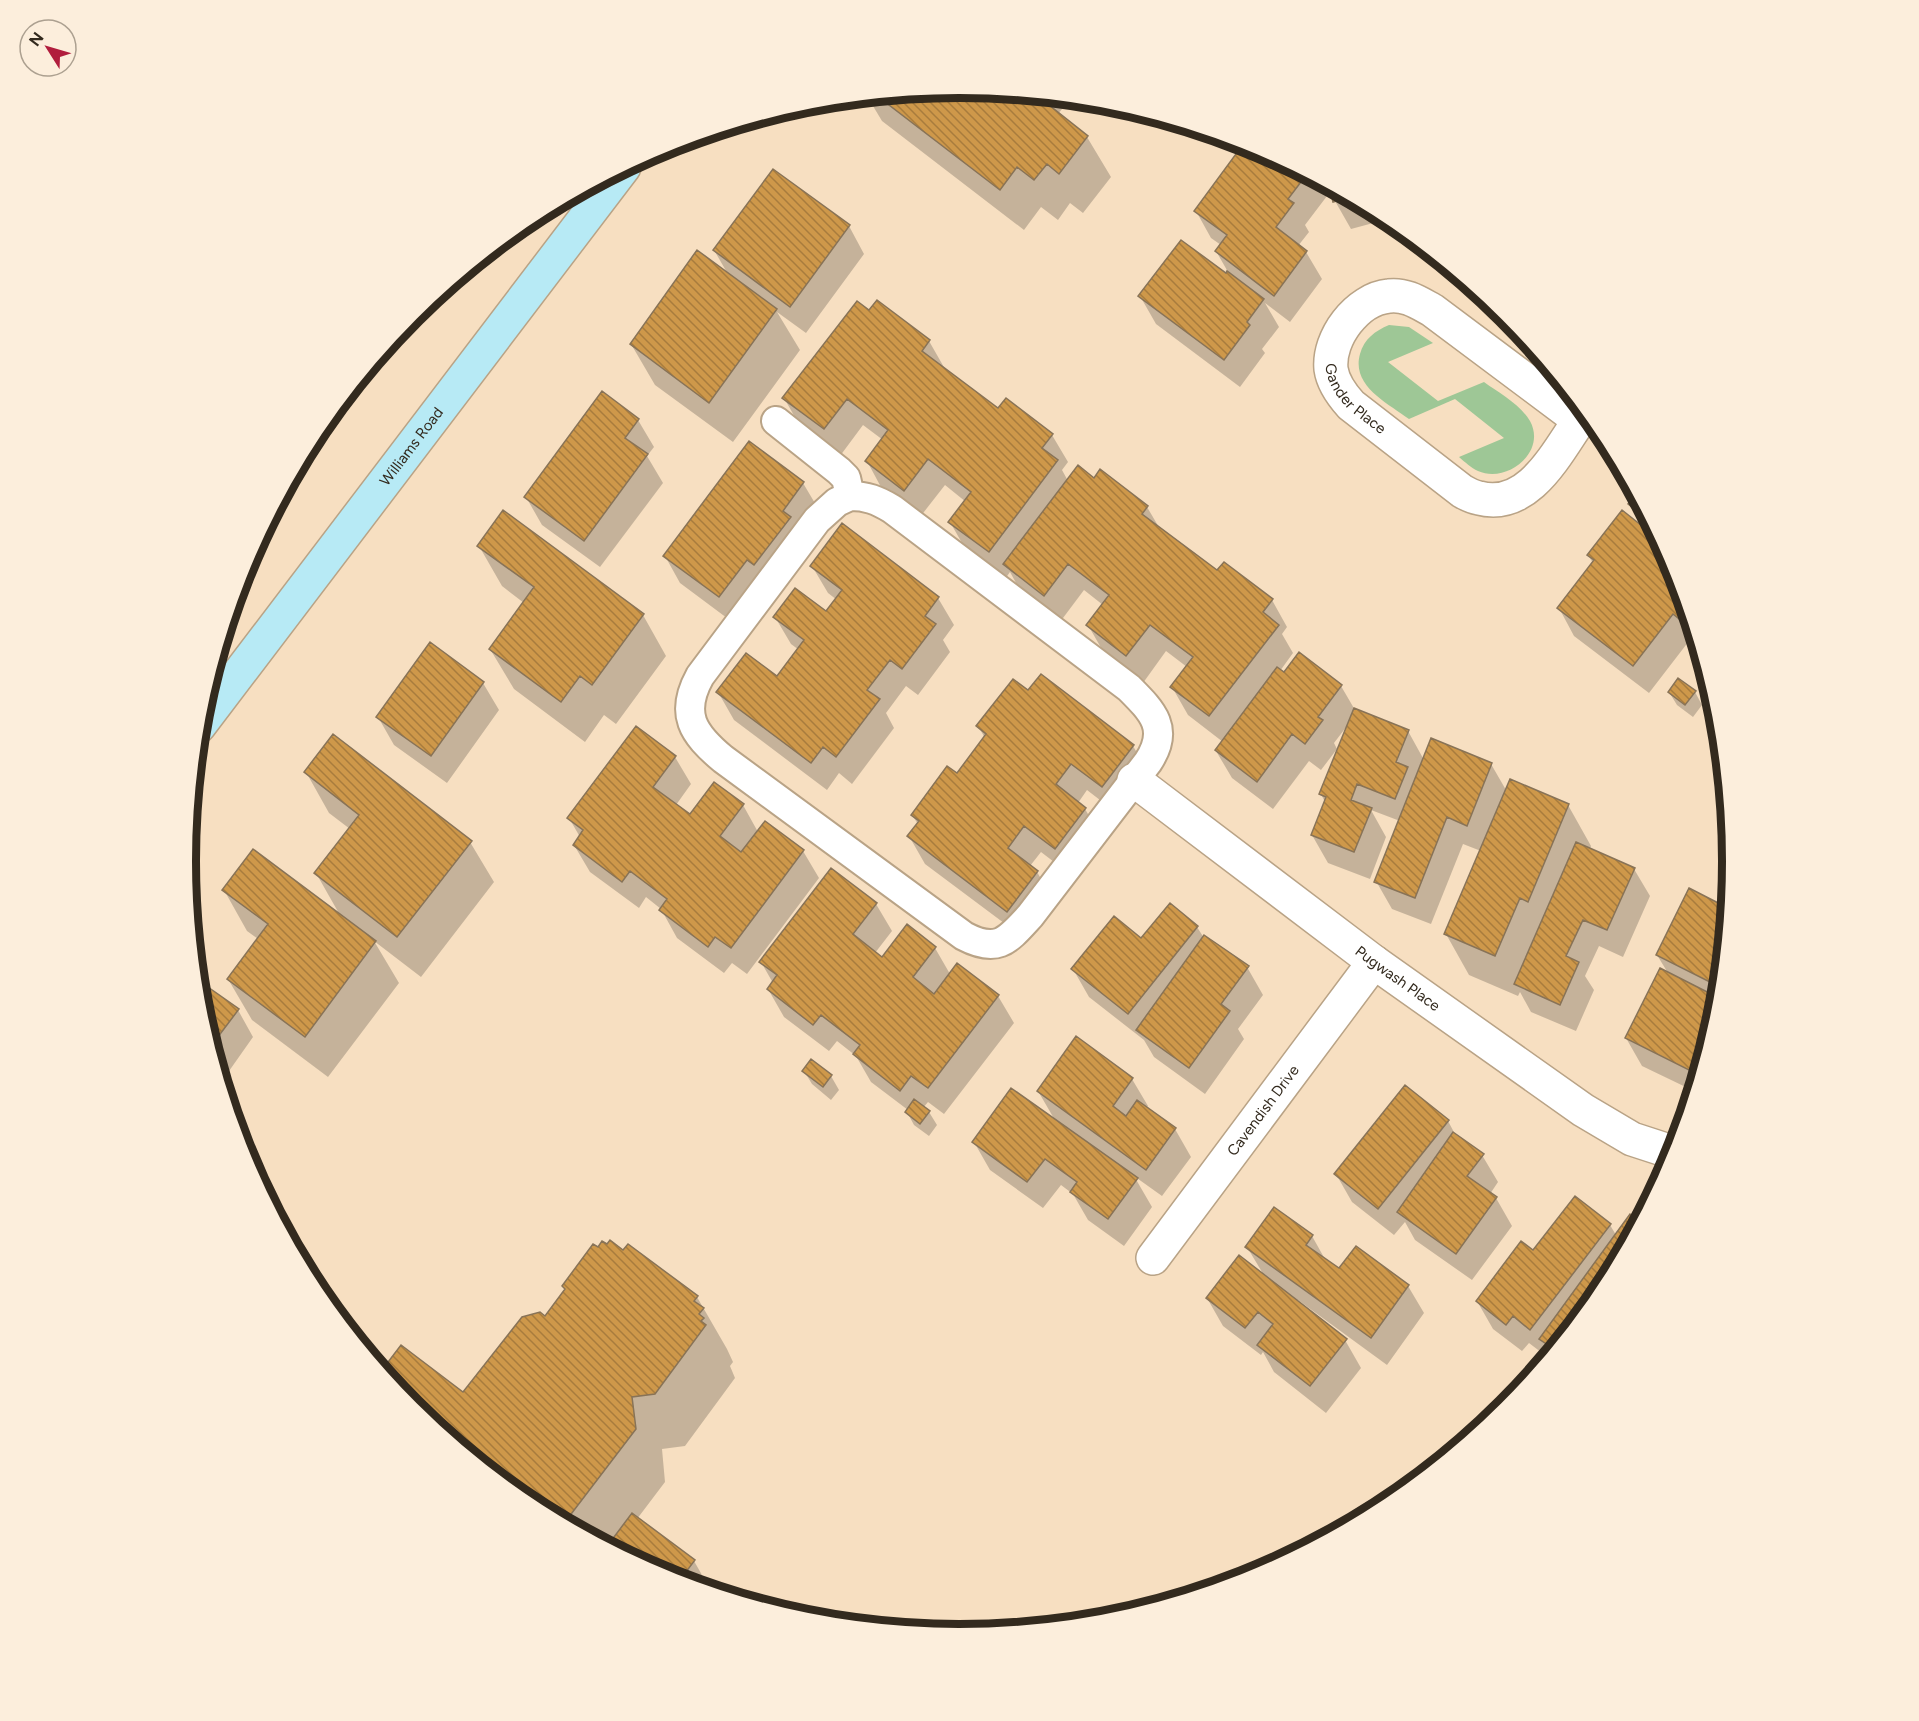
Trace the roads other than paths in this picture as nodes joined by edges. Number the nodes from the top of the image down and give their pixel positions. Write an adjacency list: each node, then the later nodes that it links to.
1 (614, 181): 6 (street, Williams Road)
2 (1575, 411): 3 (street, Gander Place)
3 (1581, 419)
4 (776, 421): 5 (lane)
5 (850, 496): 7 (lane); 7 (lane)
6 (212, 709)
7 (1134, 780): 8 (street, Pugwash Place)
8 (1374, 962): 9 (street, Pugwash Place); 10 (street, Cavendish Drive)
9 (1665, 1150)
10 (1153, 1258)

